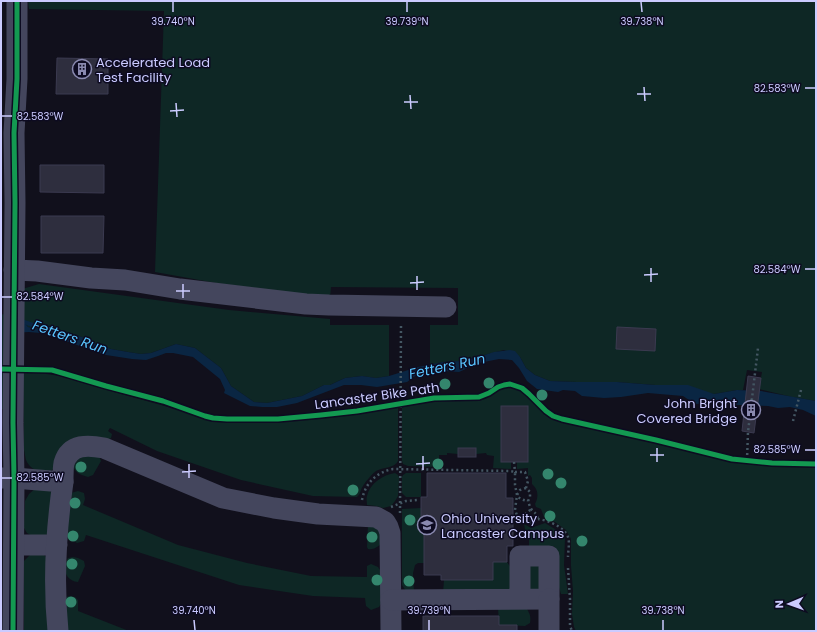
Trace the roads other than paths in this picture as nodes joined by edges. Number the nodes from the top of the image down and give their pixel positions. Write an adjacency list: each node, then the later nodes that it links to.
1 (17, 1): 2 (street)
2 (9, 33): 3 (street)
3 (8, 132): 4 (street)
4 (8, 178): 5 (street)
5 (14, 270): 6 (street); 7 (street)
6 (446, 307)
7 (7, 423): 8 (street)
8 (8, 478): 9 (street); 10 (street)
9 (63, 482): 11 (street); 14 (street)
10 (14, 545): 11 (street); 15 (street)
11 (57, 545): 16 (street)
12 (520, 599): 13 (street); 13 (street); 14 (street)
13 (549, 599): 18 (street)
14 (391, 600): 17 (street)
15 (13, 631)
16 (58, 631)
17 (391, 631)
18 (549, 631)

